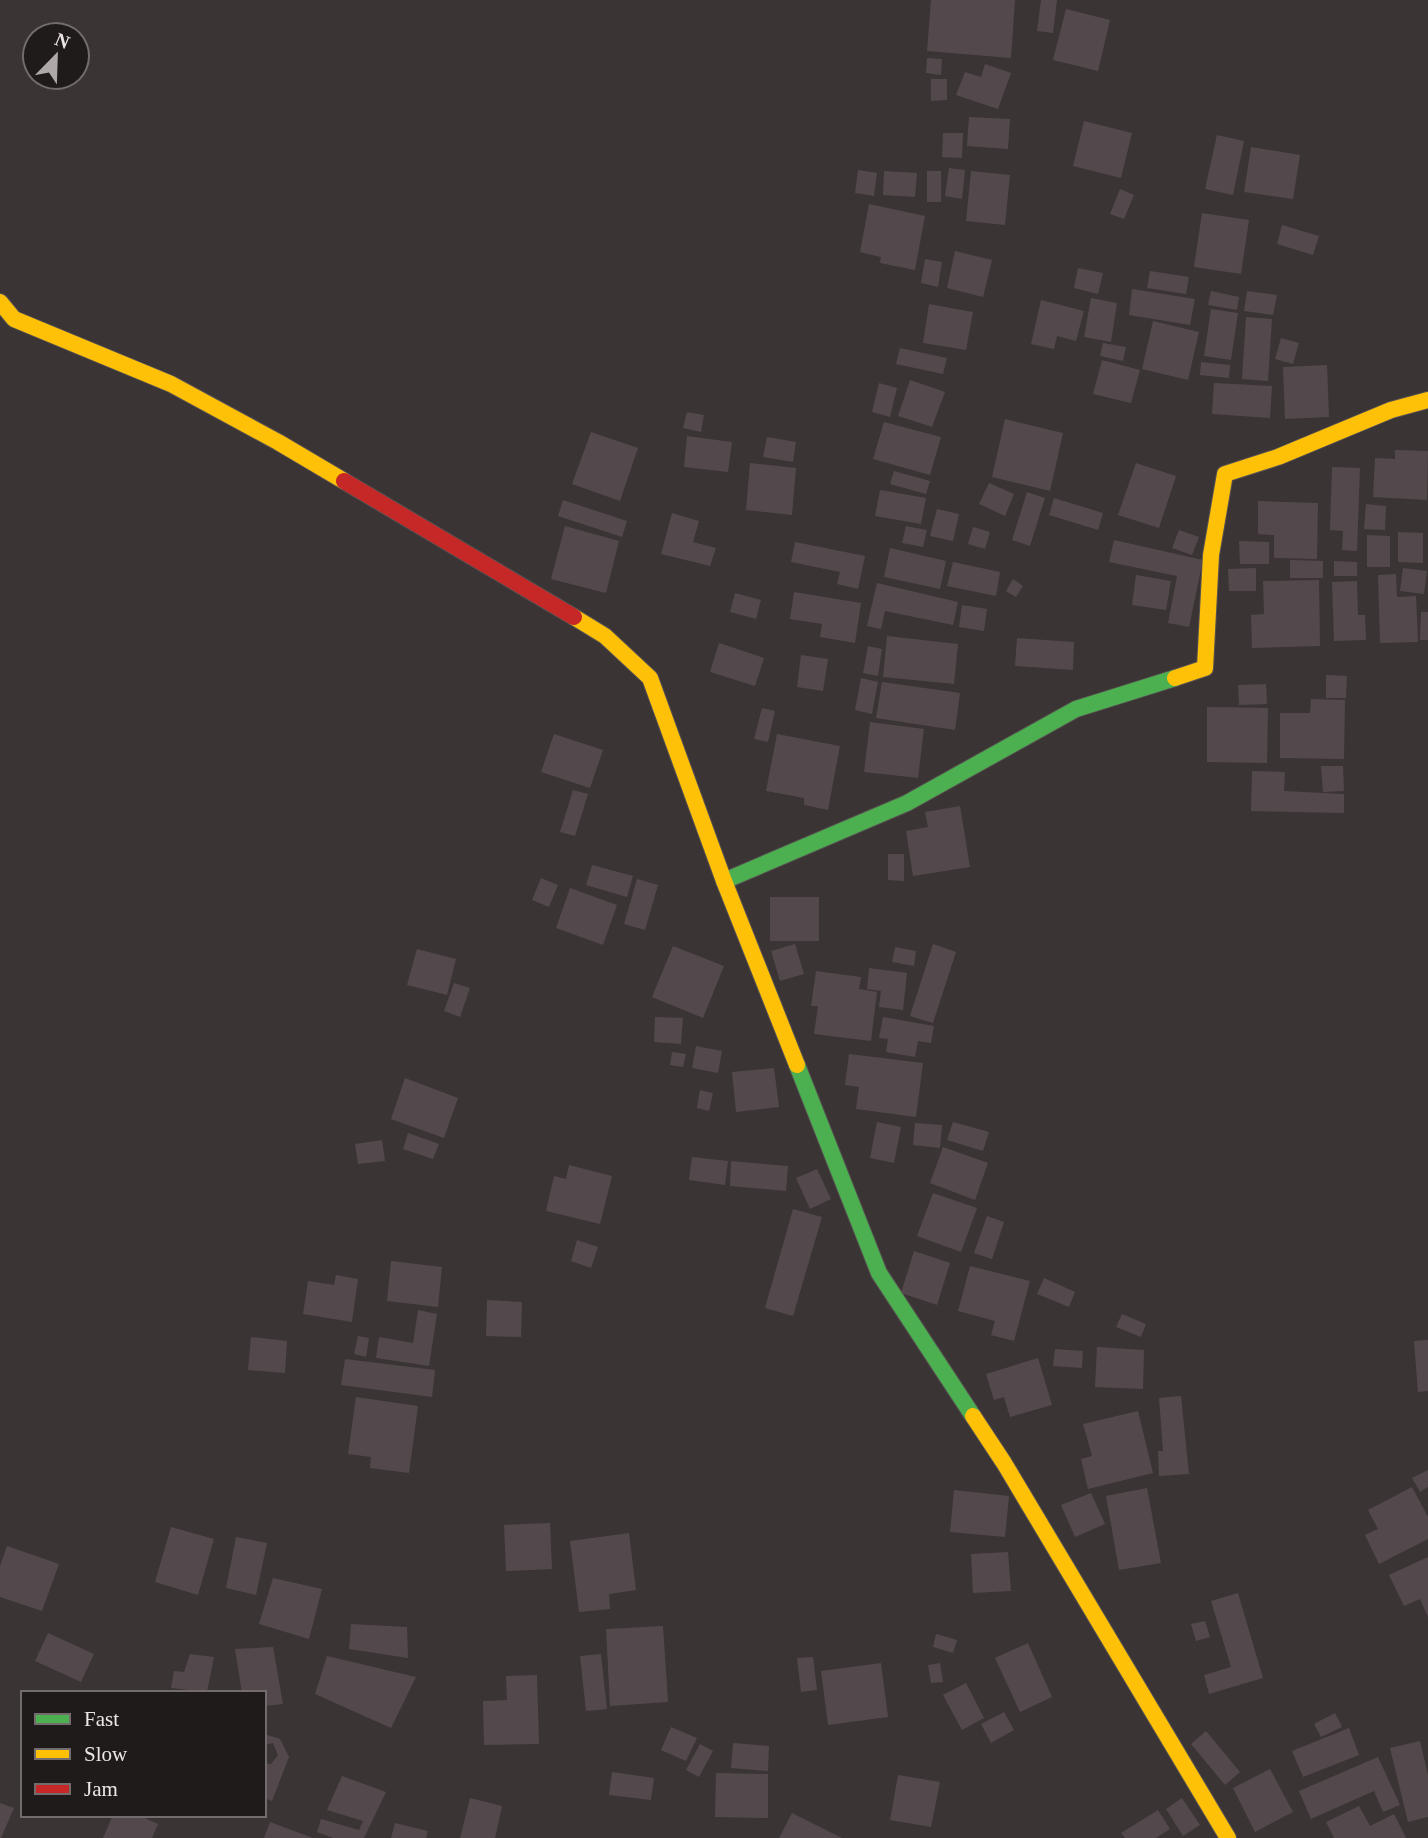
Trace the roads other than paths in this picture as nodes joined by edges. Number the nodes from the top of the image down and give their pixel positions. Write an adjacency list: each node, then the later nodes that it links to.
1 (0, 302): 3 (street)
2 (1428, 400): 3 (street)
3 (724, 881): 4 (street)
4 (1228, 1838)

